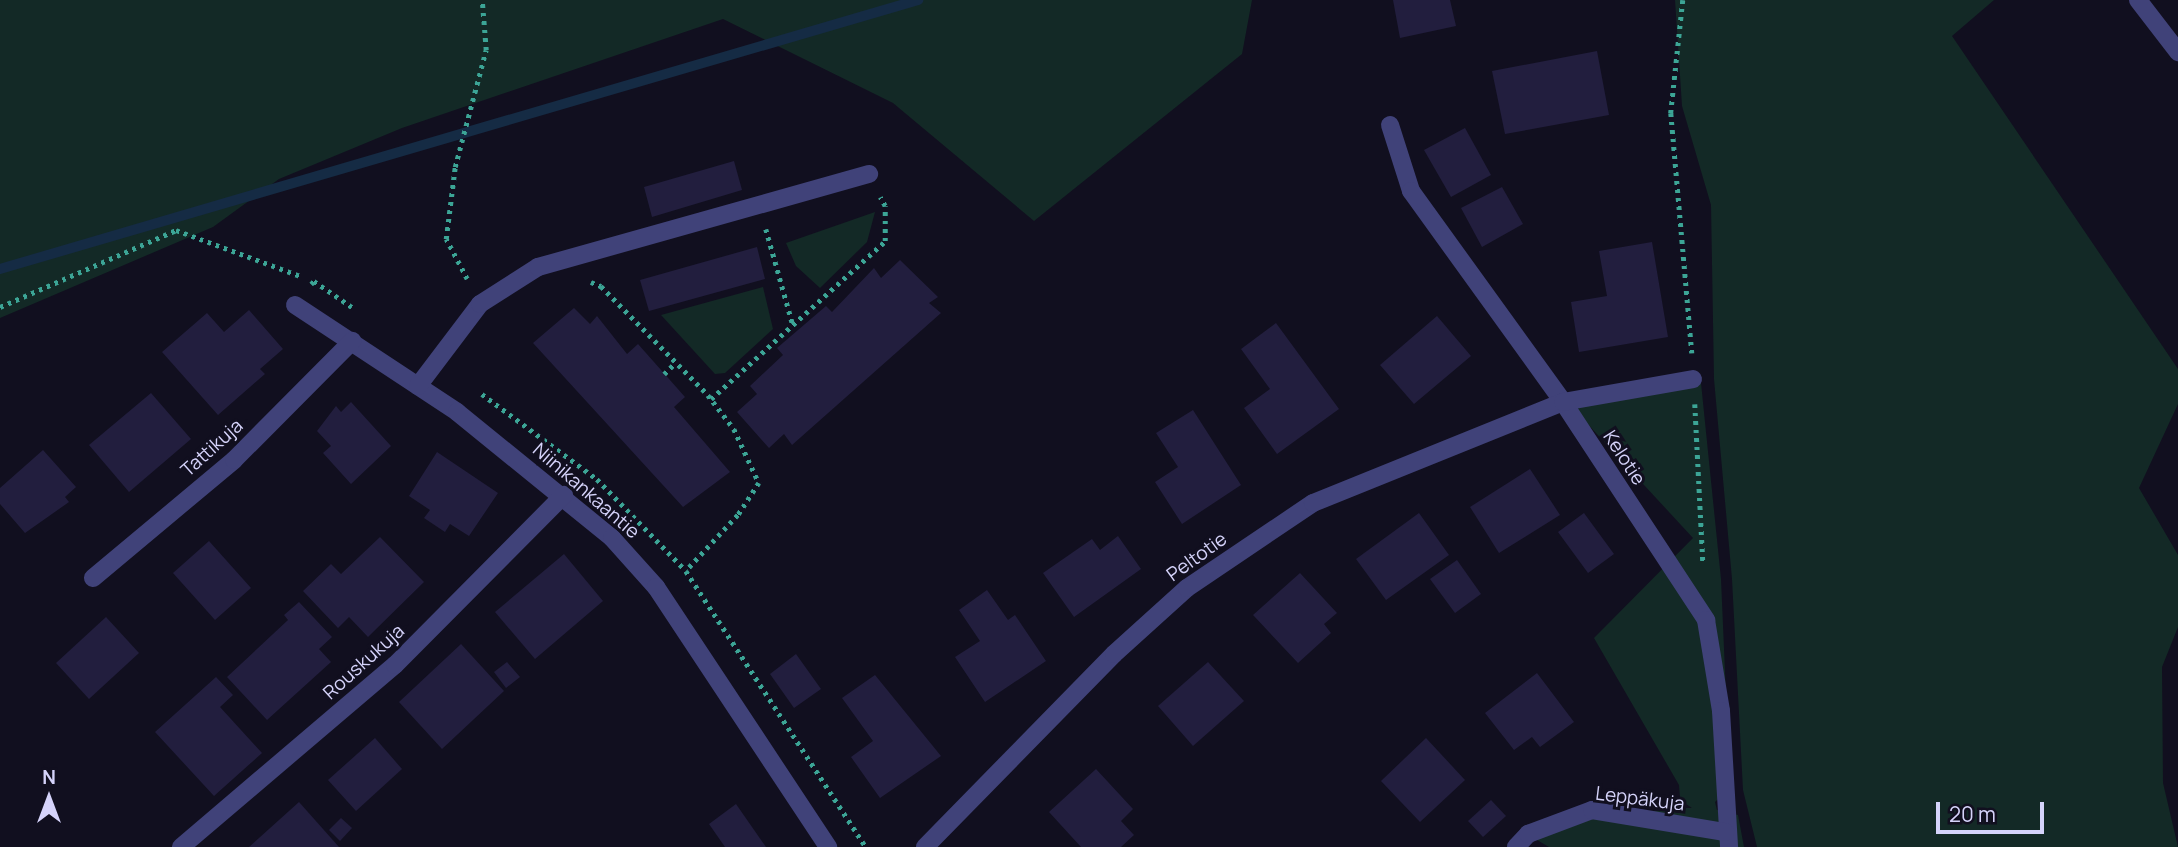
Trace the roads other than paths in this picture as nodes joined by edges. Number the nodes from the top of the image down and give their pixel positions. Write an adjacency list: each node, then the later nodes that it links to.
1 (2138, 0): 2 (street)
2 (2178, 52)
3 (1390, 125): 9 (street, Kelotie)
4 (869, 174): 8 (street)
5 (295, 305): 6 (street, Niinikankaantie)
6 (352, 341): 8 (street, Niinikankaantie); 11 (street, Tattikuja)
7 (1693, 379): 9 (street, Peltotie)
8 (418, 386): 10 (street, Niinikankaantie)
9 (1563, 402): 12 (street, Kelotie); 15 (street, Peltotie)
10 (564, 495): 13 (street, Rouskukuja); 14 (street, Niinikankaantie)
11 (93, 578)
12 (1727, 839): 16 (street, Leppäkuja)
13 (181, 847)
14 (828, 847)
15 (925, 847)
16 (1516, 847)

